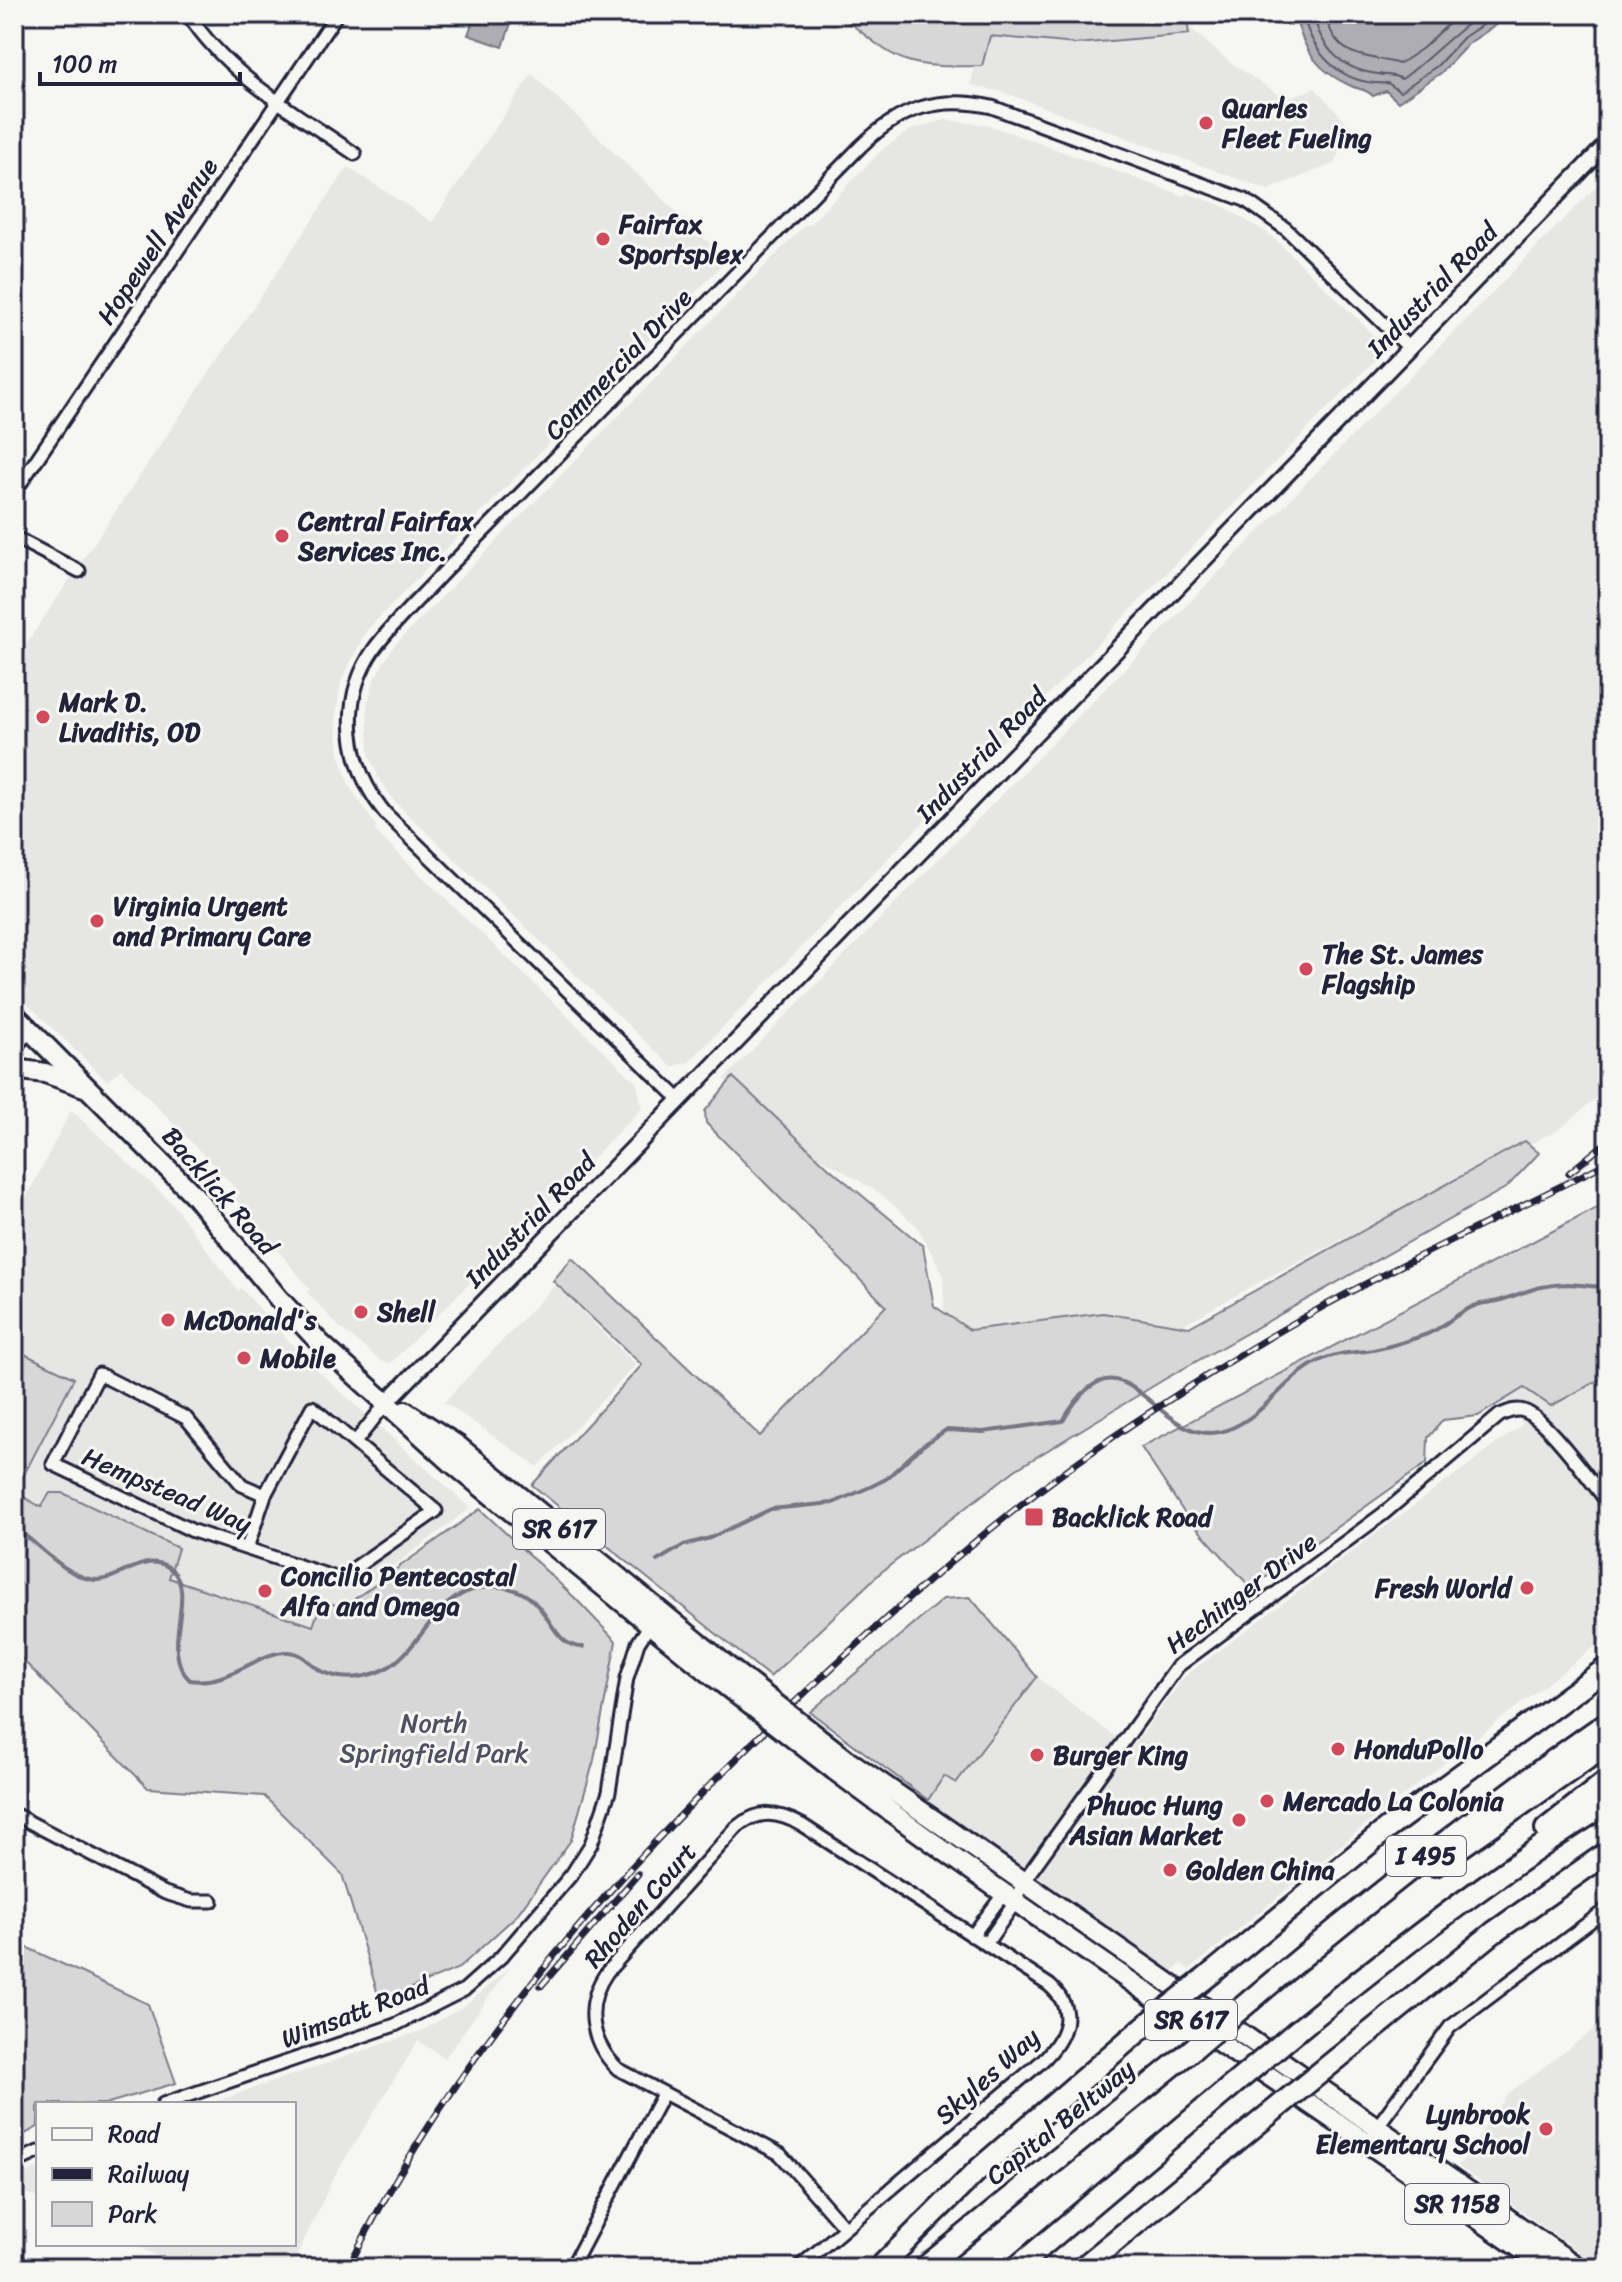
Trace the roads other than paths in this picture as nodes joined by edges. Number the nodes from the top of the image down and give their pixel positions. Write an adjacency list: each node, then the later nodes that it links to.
1 (188, 14): 3 (street)
2 (337, 14): 3 (street, Hopewell Avenue)
3 (279, 101): 5 (street); 7 (street, Hopewell Avenue)
4 (1608, 143): 6 (street, Industrial Road)
5 (355, 154)
6 (1409, 348): 15 (street, Industrial Road); 15 (street, Commercial Drive)
7 (14, 493)
8 (14, 537): 9 (street)
9 (79, 571)
10 (14, 1015): 11 (main road, Backlick Road / SR 617)
11 (30, 1030): 12 (street); 14 (main road, Backlick Road / SR 617)
12 (14, 1045)
13 (14, 1069): 14 (main road)
14 (94, 1091): 16 (main road, Backlick Road / SR 617)
15 (680, 1100): 16 (street, Industrial Road)
16 (388, 1401): 17 (street); 21 (main road, Backlick Road / SR 617)
17 (356, 1441): 18 (street); 20 (street, Hempstead Way)
18 (265, 1495): 20 (street); 20 (street, Hempstead Way)
19 (1608, 1503): 30 (street, Hechinger Drive)
20 (247, 1548)
21 (654, 1619): 25 (main road, Backlick Road / SR 617, bridge); 39 (street, Wimsatt Road)
22 (1608, 1667): 46 (highway, bridge)
23 (1608, 1722): 37 (highway, Capital Beltway / I 495)
24 (1608, 1744): 37 (highway)
25 (840, 1764): 30 (main road, Backlick Road / SR 617); 31 (main road, Backlick Road / SR 617)
26 (1608, 1780): 34 (highway)
27 (1608, 1803): 34 (highway, I 495)
28 (14, 1814): 32 (street)
29 (1608, 1852): 49 (highway, bridge)
30 (1023, 1882): 31 (street); 40 (main road, Backlick Road / SR 617)
31 (1007, 1899): 35 (street); 36 (street); 40 (main road, Backlick Road / SR 617)
32 (212, 1901)
33 (1608, 1908): 40 (street)
34 (1422, 1931): 48 (highway, I 495, bridge)
35 (972, 1936): 36 (street, Rhoden Court); 38 (street, Rhoden Court)
36 (986, 1944): 43 (street, Skyles Way)
37 (1251, 2000): 47 (highway, Capital Beltway / I 495, bridge)
38 (663, 2094): 43 (street, Rhoden Court); 44 (street)
39 (169, 2102)
40 (1372, 2134): 50 (main road, Backlick Road / SR 1158); 51 (main road, Backlick Road / SR 617)
41 (36, 2153): 42 (street)
42 (14, 2163)
43 (845, 2228): 45 (street, Skyles Way)
44 (571, 2268)
45 (798, 2268)
46 (879, 2268)
47 (924, 2268)
48 (1016, 2268)
49 (1082, 2268)
50 (1548, 2268)
51 (1579, 2268)

